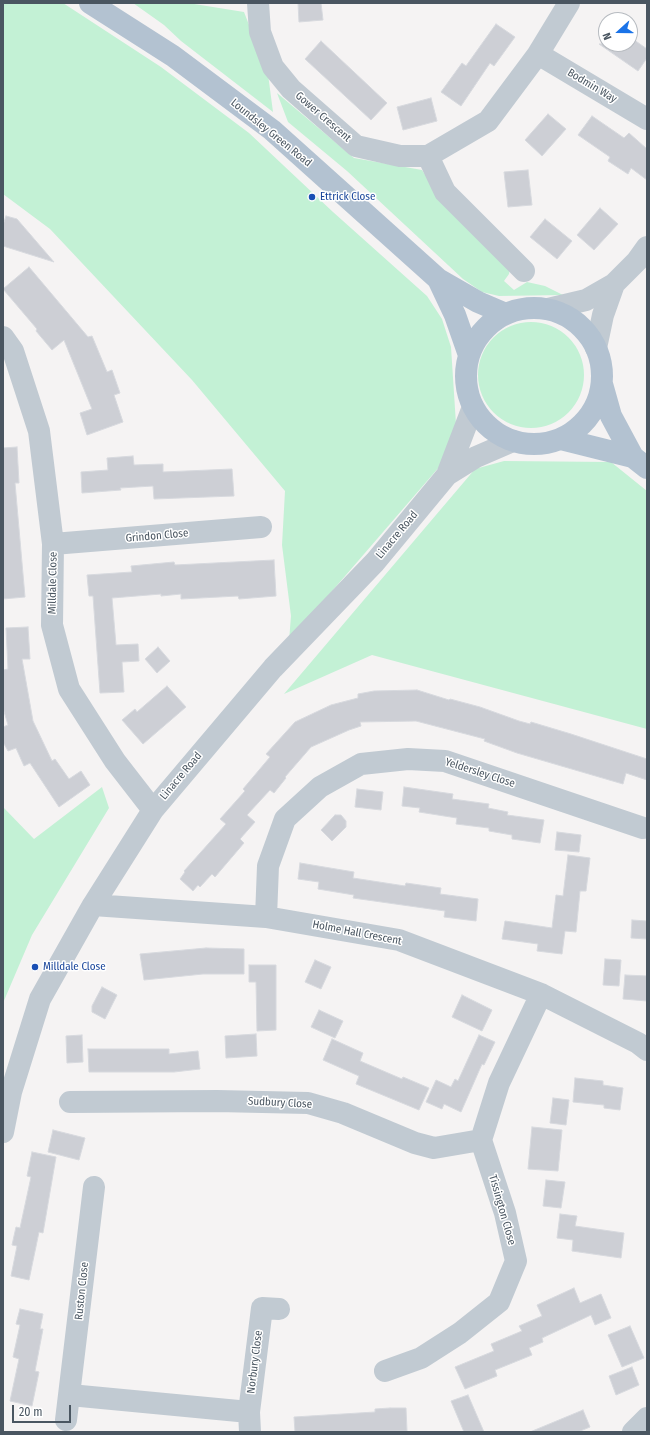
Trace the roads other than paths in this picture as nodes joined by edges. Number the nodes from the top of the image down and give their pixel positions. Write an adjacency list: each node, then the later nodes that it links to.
1 (90, 3): 9 (main road, Loundsley Green Road)
2 (258, 3): 6 (street, Gower Crescent)
3 (569, 3): 4 (street)
4 (538, 54): 5 (street, Bodmin Way); 6 (street)
5 (647, 119)
6 (428, 156): 8 (street)
7 (647, 247): 10 (street)
8 (524, 271)
9 (438, 279): 12 (main road, Loundsley Green Road); 15 (main road, Loundsley Green Road)
10 (614, 284): 11 (street); 14 (street)
11 (548, 309): 12 (main road); 14 (main road)
12 (506, 314): 15 (main road)
13 (3, 337): 23 (street, Milldale Close)
14 (596, 348): 16 (main road)
15 (469, 355): 17 (main road)
16 (602, 384): 18 (main road); 20 (main road)
17 (473, 407): 19 (main road); 21 (street, Linacre Road)
18 (561, 439): 19 (main road); 20 (main road)
19 (514, 441): 21 (street, Linacre Road)
20 (640, 462)
21 (447, 475): 24 (street, Linacre Road)
22 (261, 527): 23 (street, Grindon Close)
23 (54, 544): 24 (street, Milldale Close)
24 (153, 810): 26 (street, Linacre Road)
25 (643, 828): 27 (street, Yeldersley Close)
26 (93, 905): 27 (street, Holme Hall Crescent); 31 (street, Linacre Road)
27 (266, 916): 28 (street, Holme Hall Crescent)
28 (541, 994): 29 (street, Holme Hall Crescent); 32 (street)
29 (647, 1050)
30 (70, 1102): 32 (street, Sudbury Close)
31 (3, 1132)
32 (480, 1140): 35 (street, Tissington Close)
33 (94, 1187): 36 (street, Ruston Close)
34 (279, 1309): 39 (street, Norbury Close)
35 (385, 1371)
36 (70, 1395): 38 (street, Ruston Close); 39 (street)
37 (647, 1418): 40 (street)
38 (66, 1420)
39 (249, 1422)
40 (634, 1432)

